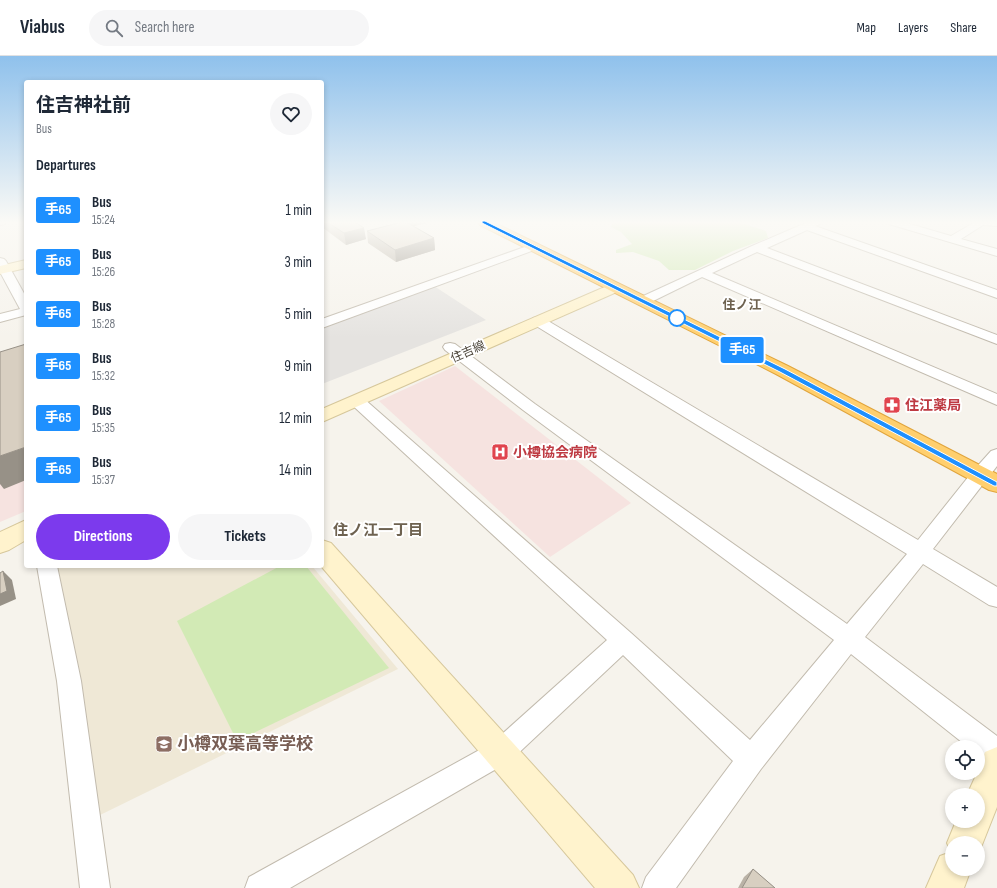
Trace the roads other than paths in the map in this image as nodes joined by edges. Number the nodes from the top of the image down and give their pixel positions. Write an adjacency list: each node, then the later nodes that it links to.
1 (495, 261): 16 (street)
2 (561, 261): 9 (highway)
3 (728, 261): 8 (street)
4 (790, 261): 17 (street)
5 (909, 261): 10 (street)
6 (24, 264): 7 (street)
7 (2, 267): 12 (street)
8 (702, 273): 11 (street); 20 (street)
9 (609, 285): 11 (highway); 15 (street, 住吉線); 18 (street, 住吉線)
10 (997, 294)
11 (643, 301): 24 (highway)
12 (24, 305)
13 (24, 312): 14 (street)
14 (0, 318)
15 (538, 321): 18 (street, 住吉線); 30 (street)
16 (324, 323)
17 (997, 340)
18 (455, 351): 19 (street, 住吉線); 21 (street, 住吉線); 33 (street)
19 (357, 400): 22 (street, 住吉線); 34 (street)
20 (997, 400)
21 (324, 401)
22 (324, 415)
23 (997, 455): 24 (street)
24 (988, 479): 30 (street)
25 (24, 530): 27 (street)
26 (24, 541): 28 (street)
27 (0, 543)
28 (0, 549)
29 (324, 552): 35 (street)
30 (920, 552): 32 (street); 33 (street)
31 (47, 568): 39 (street)
32 (997, 598)
33 (849, 638): 36 (street); 37 (street)
34 (623, 640): 35 (street); 37 (street)
35 (501, 752): 40 (street); 41 (street)
36 (997, 753)
37 (751, 759): 42 (street)
38 (950, 876): 43 (street)
39 (95, 888)
40 (260, 888)
41 (620, 888)
42 (657, 888)
43 (945, 888)

